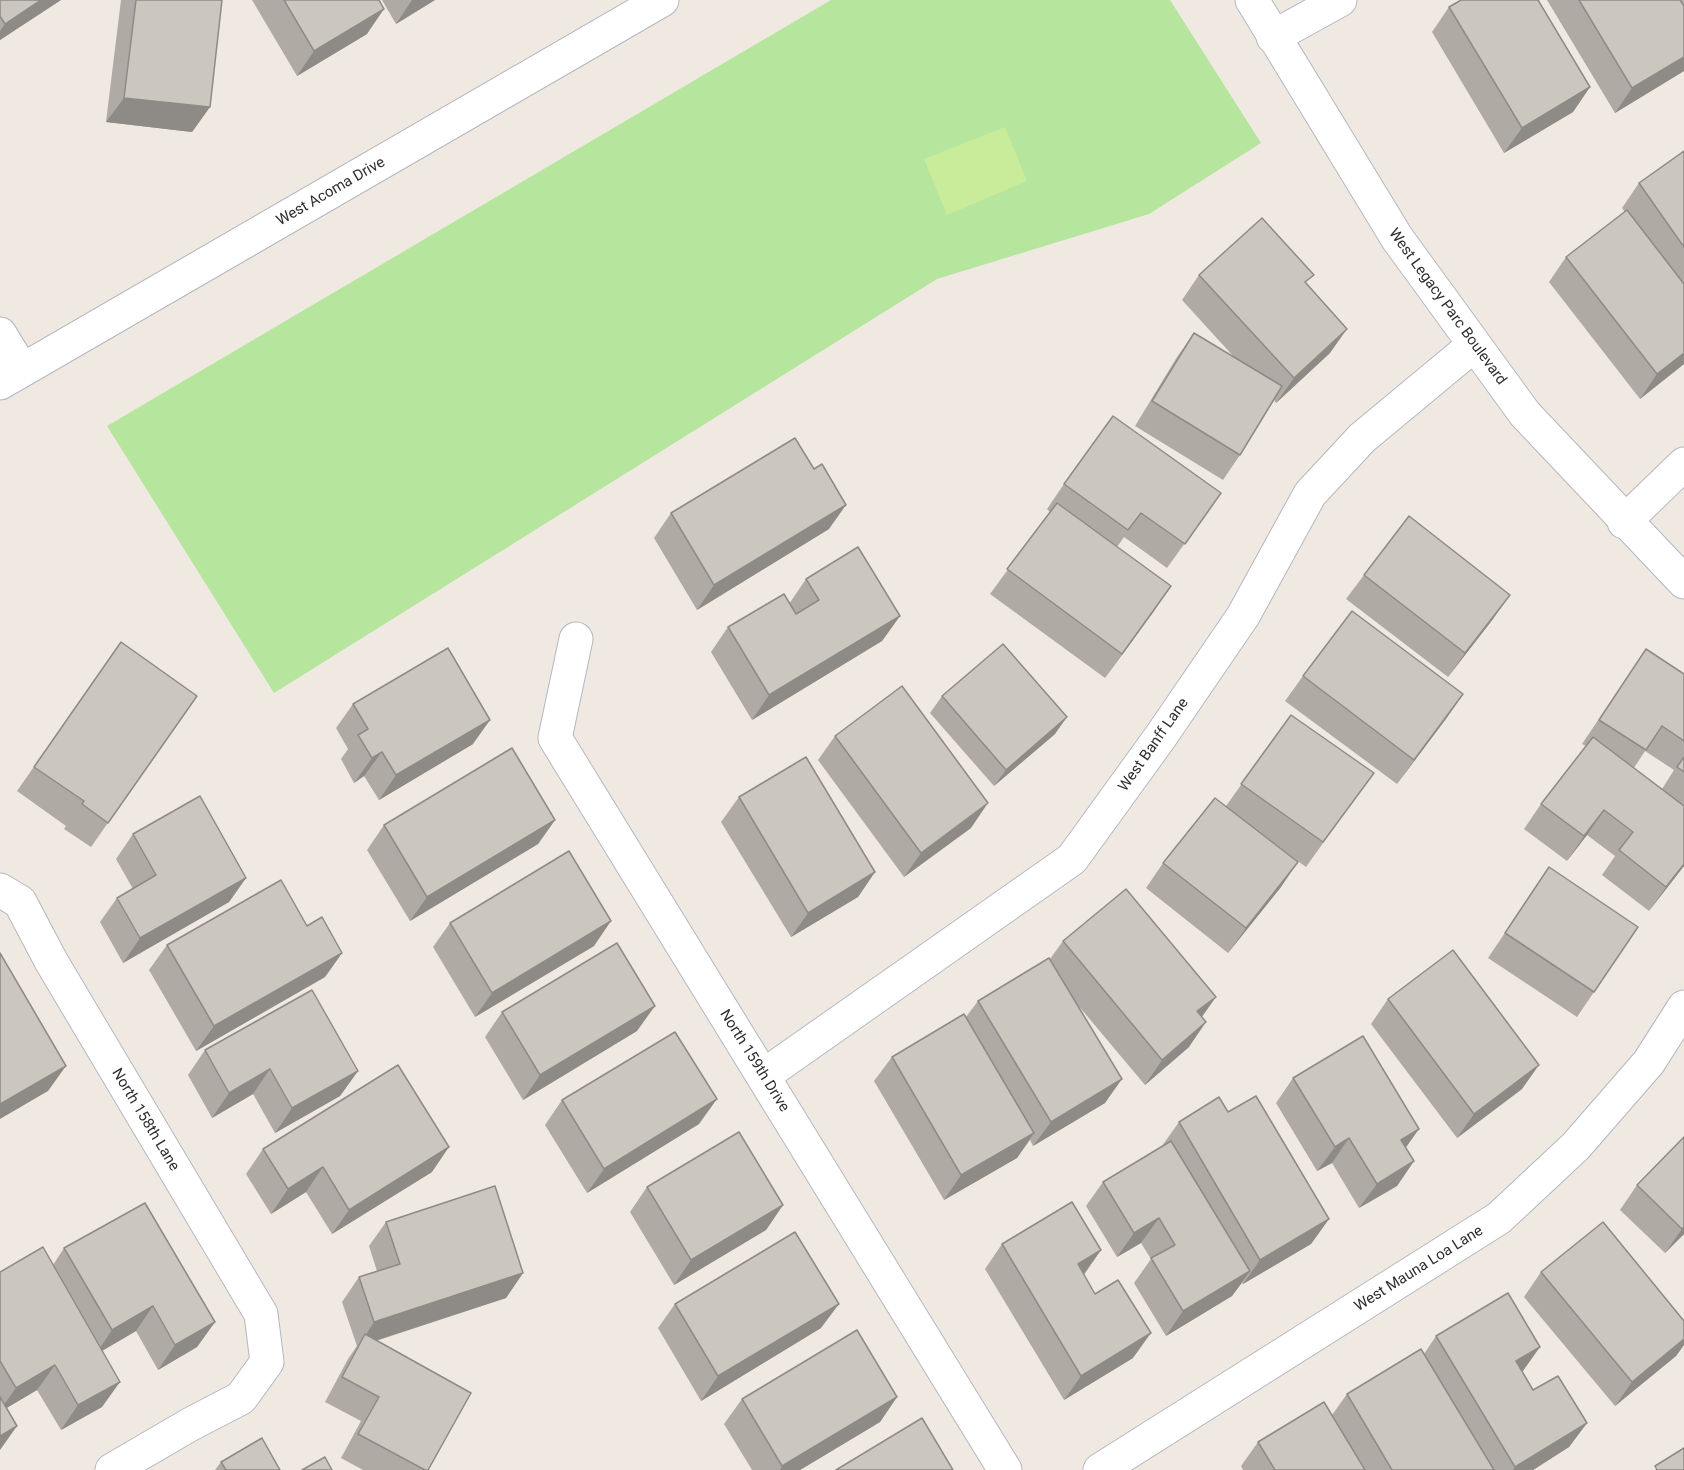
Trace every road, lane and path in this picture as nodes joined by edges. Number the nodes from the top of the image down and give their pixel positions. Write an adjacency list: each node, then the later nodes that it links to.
1 (662, 0): 7 (street, West Acoma Drive)
2 (1252, 0): 4 (street, West Legacy Parc Boulevard)
3 (1340, 0): 4 (street)
4 (1273, 37): 6 (street, West Legacy Parc Boulevard)
5 (0, 334): 7 (street)
6 (1474, 345): 9 (street, West Legacy Parc Boulevard); 14 (street, West Banff Lane)
7 (11, 377)
8 (1684, 465): 9 (street)
9 (1624, 522): 10 (street, West Legacy Parc Boulevard)
10 (1684, 582)
11 (576, 639): 14 (street, North 159th Drive)
12 (0, 890): 15 (street, North 158th Lane)
13 (1684, 1007): 17 (street, West Mauna Loa Lane)
14 (763, 1076): 16 (street, North 159th Drive)
15 (112, 1470)
16 (1005, 1470)
17 (1100, 1470)

